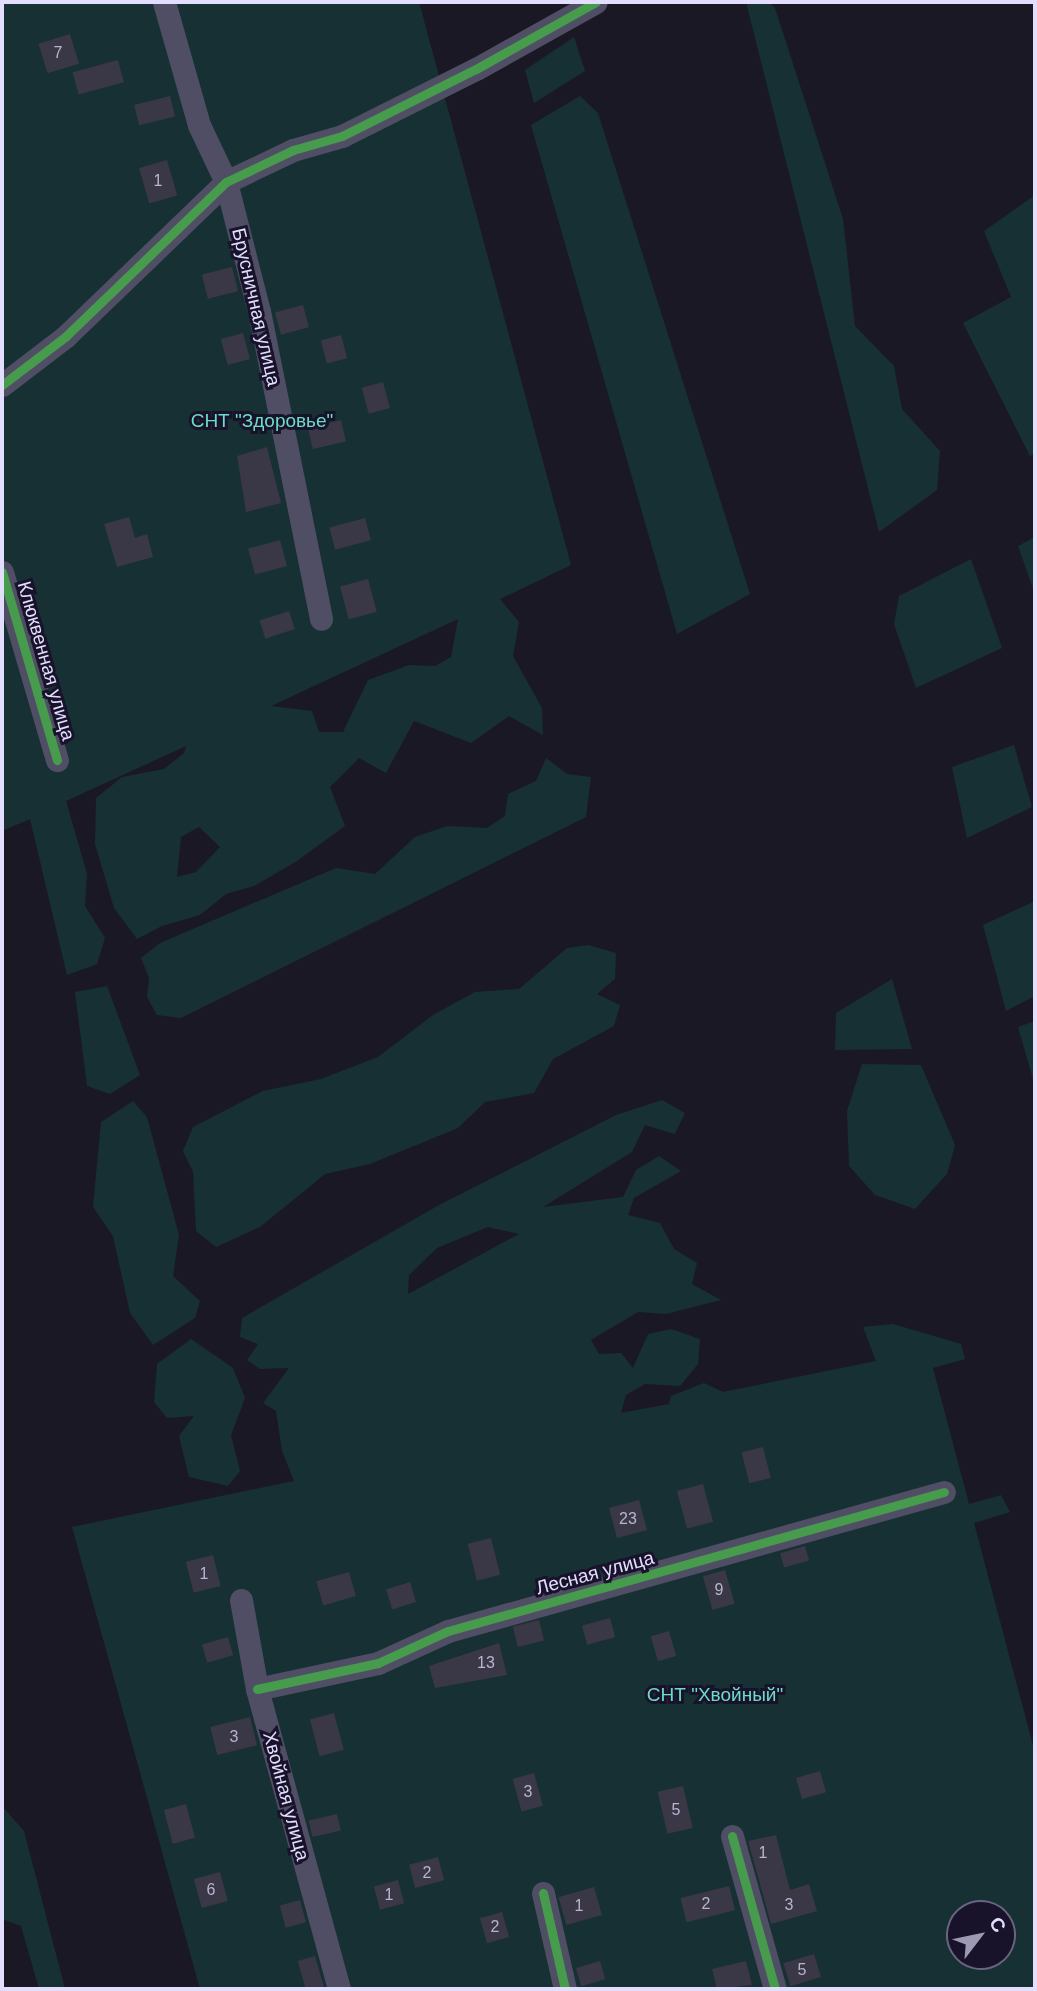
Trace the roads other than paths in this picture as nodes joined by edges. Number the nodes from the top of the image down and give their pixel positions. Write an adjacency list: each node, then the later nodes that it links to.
1 (164, 2): 3 (street, Брусничная улица)
2 (596, 2): 3 (street)
3 (226, 182): 4 (street); 6 (street, Брусничная улица)
4 (2, 385)
5 (2, 572): 7 (street, Клюквенная улица)
6 (321, 620)
7 (57, 760)
8 (944, 1492): 10 (street, Лесная улица)
9 (241, 1600): 10 (street, Хвойная улица)
10 (257, 1689): 13 (street, Хвойная улица)
11 (732, 1836): 15 (street)
12 (543, 1894): 14 (street)
13 (339, 1989)
14 (565, 1989)
15 (775, 1989)

